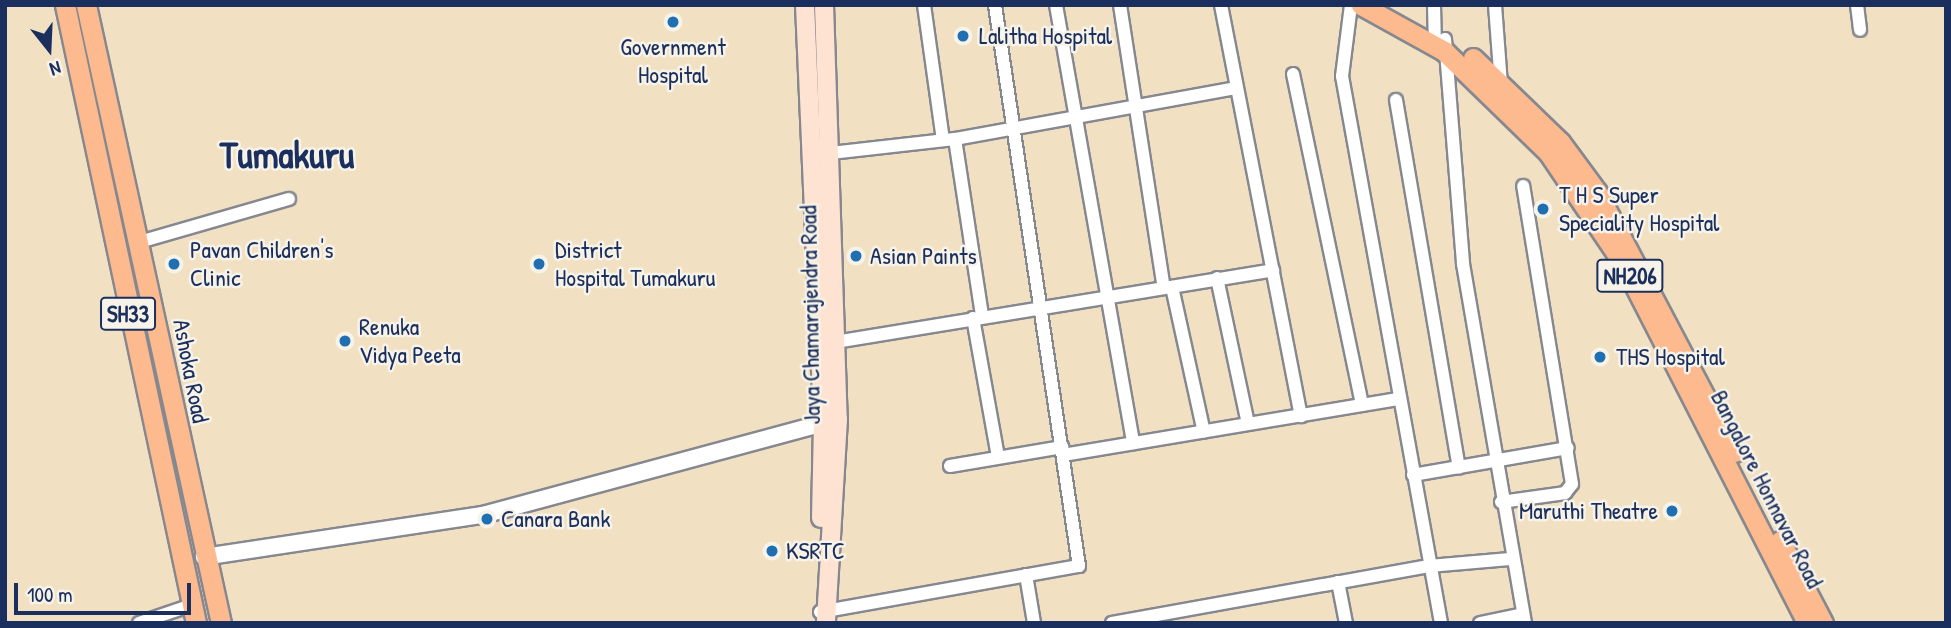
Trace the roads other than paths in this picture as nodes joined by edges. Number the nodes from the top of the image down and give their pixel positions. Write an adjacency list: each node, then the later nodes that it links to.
1 (65, 5): 60 (main road, Ashoka Road / SH33)
2 (86, 5): 31 (main road, Ashoka Road)
3 (805, 5): 42 (main road, Jaya Chamarajendra Road)
4 (824, 5): 28 (main road, Jaya Chamarajendra Road)
5 (924, 5): 27 (street)
6 (995, 5): 26 (street)
7 (1056, 5): 25 (street)
8 (1120, 5): 24 (street)
9 (1220, 5): 21 (street)
10 (1352, 5): 39 (street)
11 (1361, 5): 18 (main road, Bangalore Honnavar Road / NH206)
12 (1385, 5): 18 (main road, NH206)
13 (1434, 5): 18 (street)
14 (1508, 5): 16 (street)
15 (1857, 5): 17 (street)
16 (1495, 8): 20 (street)
17 (1860, 30)
18 (1440, 43): 20 (main road, NH206); 23 (main road, Bangalore Honnavar Road / NH206); 49 (street)
19 (1293, 74): 40 (street)
20 (1501, 82): 23 (street); 54 (main road, NH206)
21 (1236, 88): 24 (street); 32 (street)
22 (1396, 100): 51 (street)
23 (1503, 102): 54 (main road, Bangalore Honnavar Road / NH206)
24 (1135, 109): 25 (street); 34 (street)
25 (1078, 116): 26 (street); 35 (street)
26 (1013, 128): 27 (street); 36 (street)
27 (949, 139): 28 (street); 37 (street)
28 (830, 153): 38 (main road, Jaya Chamarajendra Road)
29 (1524, 186): 46 (street)
30 (289, 199): 31 (street)
31 (139, 242): 55 (main road, Ashoka Road)
32 (1273, 270): 33 (street); 41 (street)
33 (1217, 278): 34 (street); 43 (street)
34 (1168, 288): 35 (street); 44 (street)
35 (1106, 296): 36 (street); 45 (street)
36 (1045, 308): 37 (street); 47 (street)
37 (977, 317): 38 (street); 48 (street)
38 (835, 342): 42 (main road, Jaya Chamarajendra Road)
39 (1399, 400): 40 (street); 52 (street)
40 (1362, 405): 41 (street)
41 (1301, 416): 43 (street)
42 (831, 421): 55 (street); 61 (main road, Jaya Chamarajendra Road)
43 (1248, 424): 44 (street)
44 (1204, 432): 45 (street)
45 (1133, 443): 47 (street)
46 (1568, 448): 49 (street); 53 (street)
47 (1063, 451): 48 (street); 58 (street)
48 (998, 457): 50 (street)
49 (1495, 463): 51 (street); 53 (street)
50 (950, 466)
51 (1459, 468): 52 (street)
52 (1413, 475): 57 (street)
53 (1501, 502): 56 (street)
54 (1761, 518): 70 (main road, Bangalore Honnavar Road / NH206); 71 (main road, NH206)
55 (204, 557): 64 (main road, Ashoka Road)
56 (1510, 559): 57 (street); 62 (street)
57 (1429, 566): 59 (street); 68 (street)
58 (1026, 575): 61 (street); 65 (street)
59 (1338, 582): 66 (street); 67 (street)
60 (194, 614): 63 (street)
61 (823, 617)
62 (1524, 619): 69 (street)
63 (139, 623)
64 (221, 623)
65 (1034, 623)
66 (1112, 623)
67 (1346, 623)
68 (1441, 623)
69 (1480, 623)
70 (1807, 623)
71 (1824, 623)

